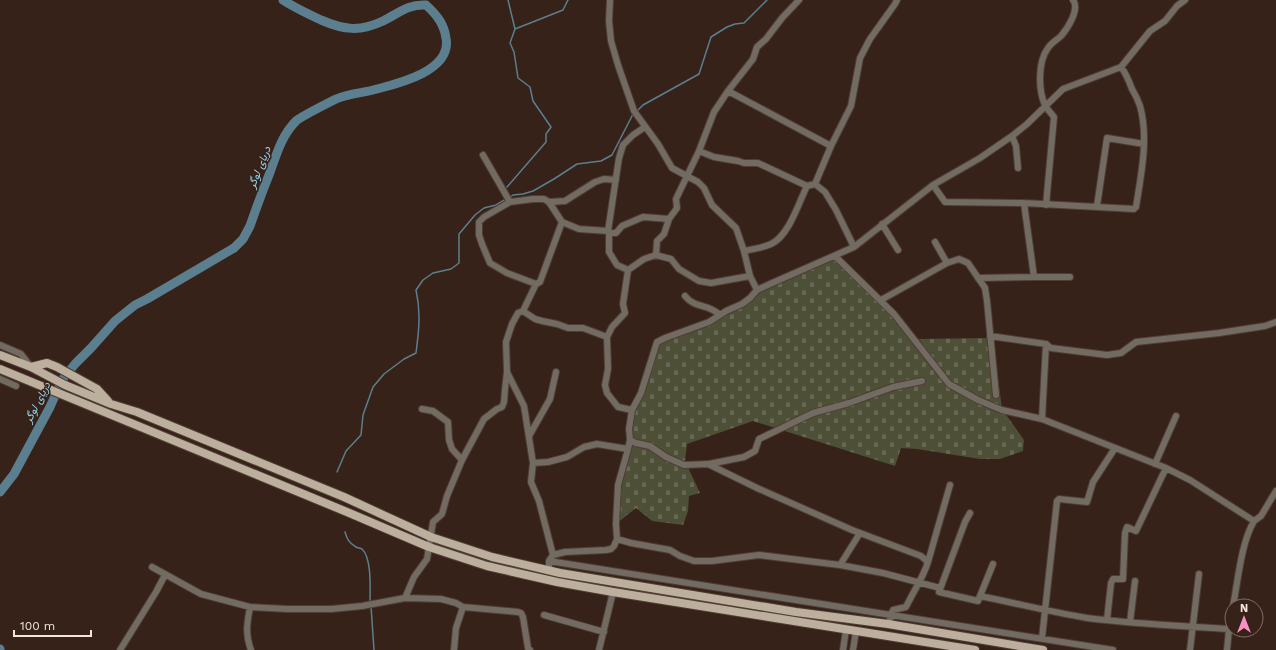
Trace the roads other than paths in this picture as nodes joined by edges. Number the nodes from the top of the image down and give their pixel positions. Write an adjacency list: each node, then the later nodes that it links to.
1 (610, 0): 9 (street)
2 (799, 0): 7 (street)
3 (896, 0): 12 (street)
4 (1072, 0): 8 (street)
5 (1185, 0): 6 (street)
6 (1121, 66): 8 (street); 11 (street)
7 (728, 91): 12 (street); 13 (street)
8 (1045, 105): 10 (street); 24 (street)
9 (645, 127): 16 (street); 17 (street)
10 (1012, 136): 15 (street); 19 (street)
11 (1144, 144): 25 (street); 25 (street)
12 (831, 146): 18 (street)
13 (699, 151): 16 (street); 20 (street)
14 (483, 155): 21 (street)
15 (1018, 168)
16 (687, 176): 26 (street); 33 (street)
17 (616, 180): 22 (street); 29 (street)
18 (815, 184): 20 (street); 31 (street)
19 (933, 185): 23 (street); 28 (street)
20 (807, 186): 33 (street)
21 (508, 200): 22 (street); 42 (street)
22 (549, 202): 27 (street)
23 (1024, 203): 24 (street); 39 (street)
24 (1046, 205): 25 (street)
25 (1097, 206)
26 (669, 219): 29 (street); 34 (street)
27 (562, 222): 29 (street); 42 (street)
28 (882, 224): 31 (street); 32 (street)
29 (608, 232): 37 (street)
30 (936, 242): 36 (street)
31 (854, 247): 35 (street)
32 (898, 250)
33 (744, 251): 38 (street)
34 (656, 255): 37 (street); 38 (street)
35 (835, 256): 43 (street); 45 (street)
36 (947, 263): 40 (street); 45 (street)
37 (628, 270): 50 (street)
38 (750, 276): 43 (street)
39 (1034, 277): 40 (street); 41 (street)
40 (978, 278): 49 (street)
41 (1070, 278)
42 (536, 284): 46 (street)
43 (758, 290): 47 (street)
44 (685, 296): 47 (street)
45 (881, 300): 66 (street)
46 (523, 311): 50 (street); 56 (street)
47 (720, 315): 64 (street)
48 (1276, 322): 51 (street)
49 (990, 336): 51 (street); 61 (street)
50 (607, 337): 64 (street)
51 (1046, 344): 66 (street)
52 (0, 345): 54 (street)
53 (0, 355): 54 (main road)
54 (31, 367): 62 (main road); 62 (main road)
55 (0, 369): 83 (main road)
56 (507, 372): 67 (street); 71 (street)
57 (556, 372): 67 (street)
58 (0, 379): 60 (street)
59 (922, 381): 73 (street)
60 (16, 386)
61 (996, 395)
62 (111, 404): 81 (main road)
63 (422, 408): 71 (street)
64 (632, 410): 68 (street)
65 (1176, 416): 74 (street)
66 (1042, 419): 69 (street)
67 (529, 436): 72 (street)
68 (630, 440): 70 (street); 73 (street)
69 (1115, 448): 74 (street); 102 (street)
70 (628, 449): 72 (street); 82 (street)
71 (462, 460): 81 (street)
72 (533, 463): 84 (street)
73 (708, 464): 80 (street)
74 (1155, 464): 75 (street)
75 (1166, 468): 79 (street); 105 (street)
76 (950, 485): 86 (street)
77 (1276, 492): 79 (street)
78 (970, 513): 95 (street)
79 (1254, 521): 99 (street)
80 (860, 533): 86 (street); 88 (street)
81 (431, 536): 83 (street); 90 (main road)
82 (617, 539): 84 (street); 88 (street)
83 (429, 547): 96 (main road); 98 (street)
84 (553, 555): 85 (street)
85 (549, 561): 90 (street); 103 (street)
86 (928, 562): 94 (street)
87 (993, 564): 97 (street)
88 (840, 565): 94 (street)
89 (152, 567): 92 (street)
90 (549, 571): 107 (main road)
91 (1200, 574): 108 (street)
92 (165, 576): 100 (street); 115 (street)
93 (1135, 581): 106 (street)
94 (920, 582): 95 (street); 103 (street)
95 (940, 588): 97 (street)
96 (613, 592): 110 (main road); 112 (street)
97 (980, 596): 102 (street)
98 (405, 598): 100 (street); 101 (street)
99 (1234, 598)
100 (250, 607): 116 (street)
101 (463, 607): 117 (street); 118 (street)
102 (1045, 610): 105 (street); 113 (street)
103 (891, 614): 107 (street); 113 (street)
104 (544, 615): 112 (street)
105 (1107, 620): 106 (street)
106 (1130, 622): 108 (street)
107 (888, 624): 123 (main road)
108 (1192, 627): 109 (street); 125 (street)
109 (1224, 629)
110 (846, 630): 111 (main road); 120 (street)
111 (856, 631): 121 (street); 122 (main road)
112 (604, 632): 119 (street)
113 (1042, 638): 124 (street)
114 (1229, 638): 126 (street)
115 (120, 650)
116 (251, 650)
117 (454, 650)
118 (530, 650)
119 (599, 650)
120 (843, 650)
121 (853, 650)
122 (975, 650)
123 (1040, 650)
124 (1113, 650)
125 (1190, 650)
126 (1227, 650)

